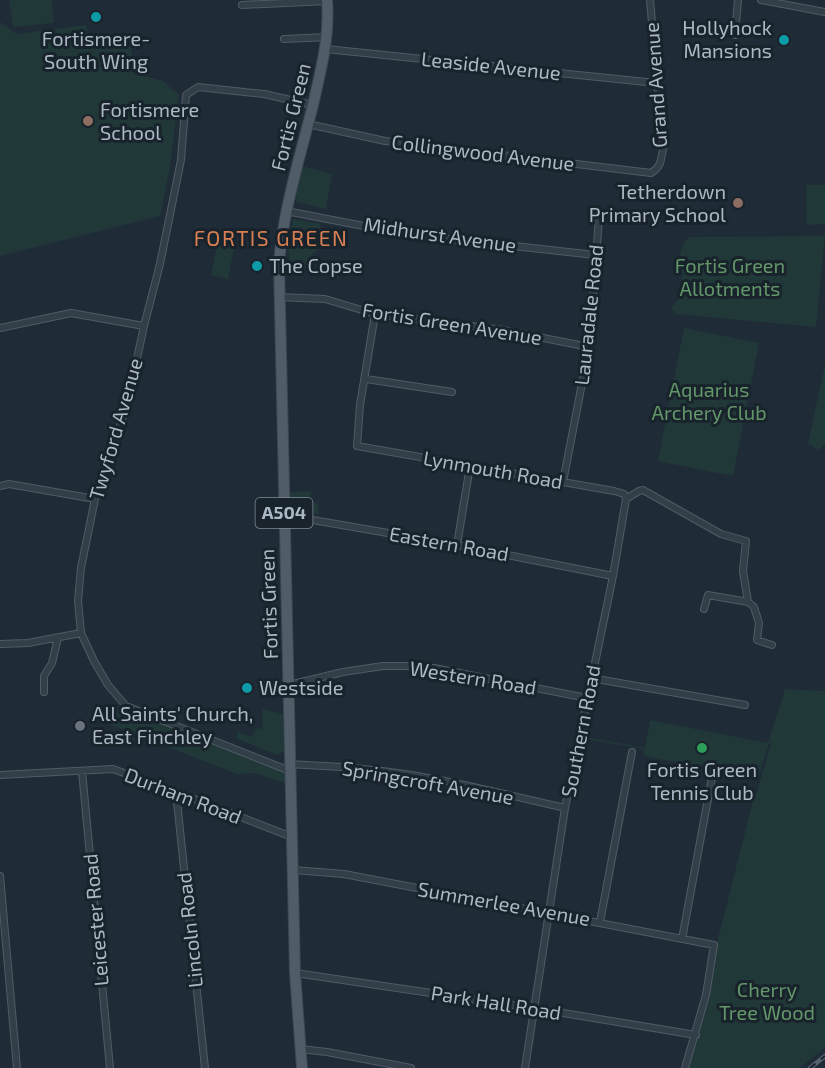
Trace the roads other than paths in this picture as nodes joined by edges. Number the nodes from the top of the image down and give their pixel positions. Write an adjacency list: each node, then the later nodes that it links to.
1 (327, 0): 5 (street); 8 (main road, Fortis Green / A504)
2 (650, 0): 11 (street, Grand Avenue)
3 (738, 0): 7 (street)
4 (761, 0): 6 (street)
5 (242, 5)
6 (825, 12)
7 (735, 35)
8 (328, 37): 9 (street); 10 (main road, Fortis Green / A504)
9 (284, 39)
10 (326, 50): 11 (street, Leaside Avenue); 12 (main road, Fortis Green / A504)
11 (656, 83): 14 (street, Grand Avenue)
12 (313, 105): 13 (main road, Fortis Green / A504); 20 (street, Twyford Avenue)
13 (308, 124): 14 (street, Collingwood Avenue); 15 (main road, Fortis Green / A504)
14 (657, 169)
15 (286, 211): 17 (street, Midhurst Avenue); 18 (main road, Fortis Green / A504)
16 (599, 218): 17 (street, Lauradale Road)
17 (595, 255): 22 (street, Lauradale Road)
18 (279, 297): 19 (street, Fortis Green Avenue); 30 (main road, Fortis Green / A504)
19 (375, 314): 22 (street, Fortis Green Avenue); 23 (street)
20 (144, 326): 21 (street); 28 (street, Twyford Avenue)
21 (0, 328)
22 (589, 347): 26 (street, Lauradale Road)
23 (366, 379): 24 (street); 25 (street, Lynmouth Road)
24 (452, 392)
25 (470, 466): 26 (street, Lynmouth Road); 31 (street)
26 (563, 482): 29 (street, Lynmouth Road)
27 (0, 486): 28 (street)
28 (94, 499): 35 (street, Twyford Avenue)
29 (626, 499): 32 (street, Southern Road); 33 (street)
30 (284, 515): 31 (street, Eastern Road); 40 (main road, Fortis Green / A504)
31 (457, 545): 32 (street, Eastern Road)
32 (613, 576): 39 (street, Southern Road)
33 (748, 602): 34 (street); 38 (street)
34 (704, 609)
35 (81, 633): 36 (street); 45 (street, Twyford Avenue)
36 (58, 638): 37 (street); 41 (street)
37 (0, 644)
38 (772, 645)
39 (591, 678): 42 (street, Southern Road); 43 (street)
40 (289, 685): 42 (street, Western Road); 45 (main road, Fortis Green / A504)
41 (44, 692)
42 (587, 698): 50 (street, Southern Road)
43 (745, 705)
44 (632, 752): 55 (street)
45 (290, 768): 50 (street, Springcroft Avenue); 51 (main road, Fortis Green / A504)
46 (82, 771): 48 (street, Durham Road); 49 (street, Durham Road); 62 (street, Leicester Road)
47 (713, 772): 56 (street)
48 (0, 775)
49 (176, 792): 51 (street, Durham Road); 63 (street, Lincoln Road)
50 (566, 808): 54 (street, Southern Road)
51 (292, 837): 52 (main road, Fortis Green / A504)
52 (293, 870): 54 (street, Summerlee Avenue); 57 (main road, Fortis Green / A504)
53 (0, 876): 61 (street)
54 (548, 913): 55 (street, Summerlee Avenue); 58 (street, Southern Road)
55 (600, 922): 56 (street, Summerlee Avenue)
56 (682, 939): 59 (street, Summerlee Avenue)
57 (296, 973): 58 (street, Park Hall Road); 60 (main road, Fortis Green / A504)
58 (533, 1008): 59 (street, Park Hall Road); 66 (street, Southern Road)
59 (696, 1035): 67 (street)
60 (300, 1049): 64 (main road, Fortis Green / A504); 65 (street)
61 (17, 1068)
62 (110, 1068)
63 (205, 1068)
64 (302, 1068)
65 (411, 1068)
66 (525, 1068)
67 (685, 1068)

